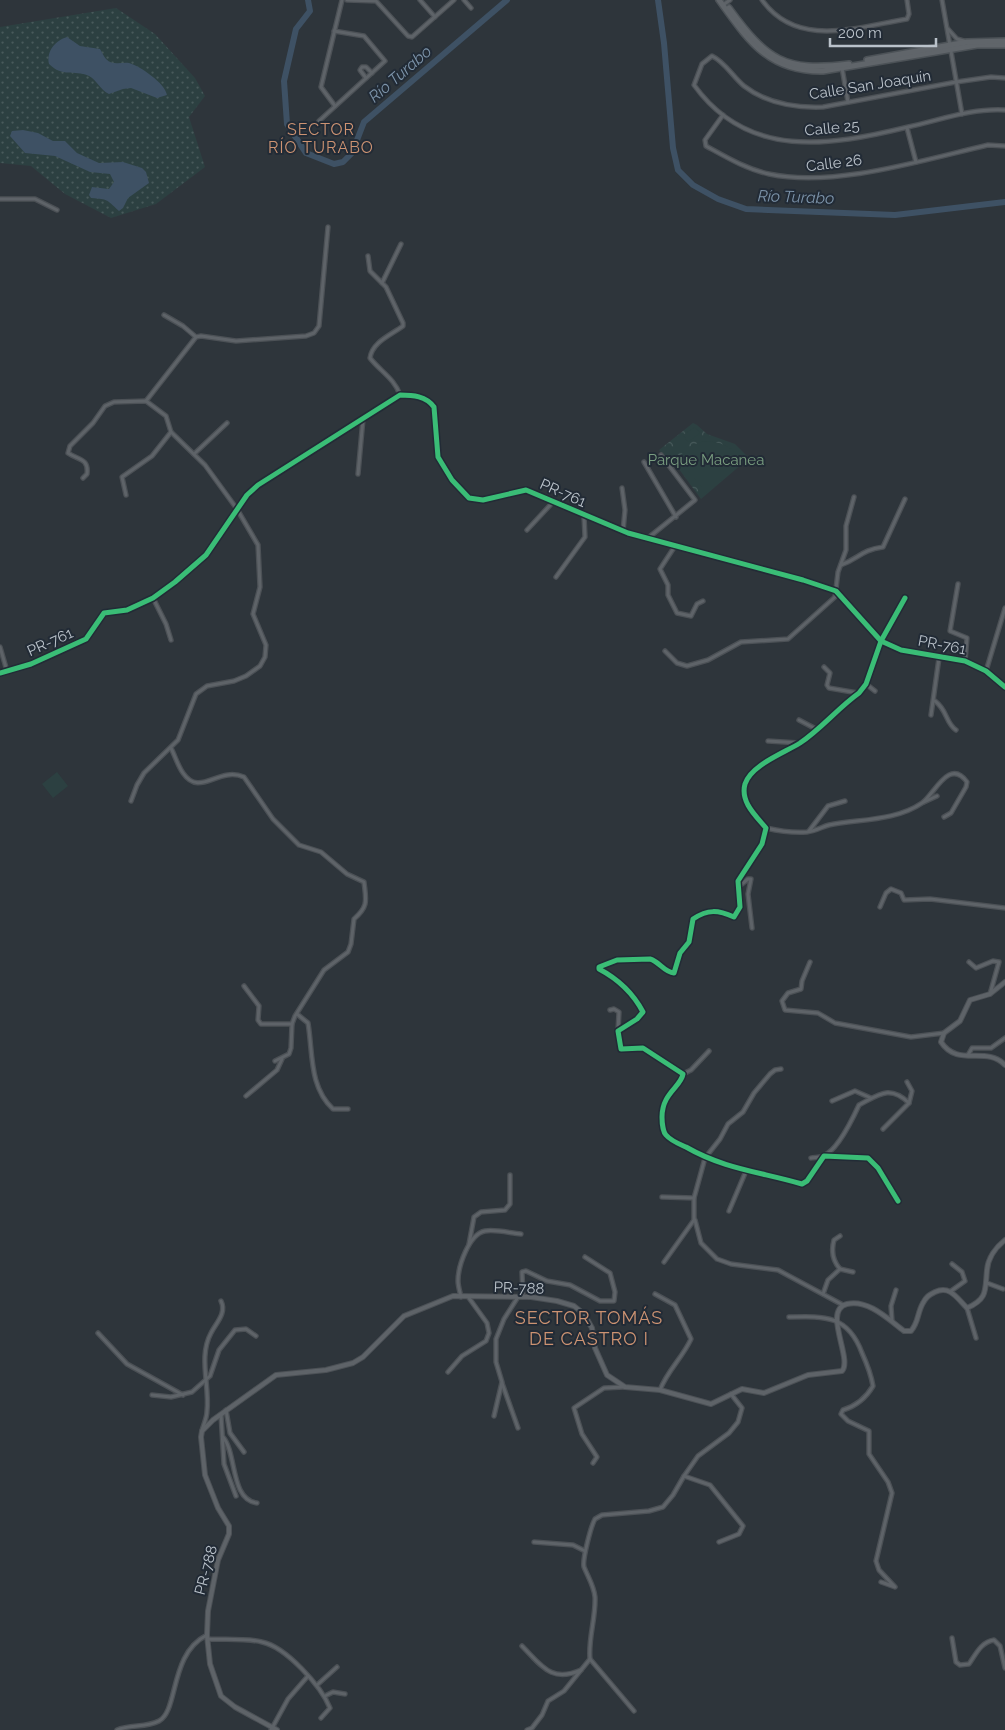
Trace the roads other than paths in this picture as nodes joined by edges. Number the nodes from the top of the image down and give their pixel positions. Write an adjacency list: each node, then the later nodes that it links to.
1 (342, 0): 13 (street)
2 (347, 0): 11 (street)
3 (420, 0): 11 (street)
4 (454, 0): 11 (street)
5 (464, 0): 10 (street)
6 (762, 0): 7 (street)
7 (906, 0)
8 (942, 0): 12 (street)
9 (724, 2): 19 (main road)
10 (471, 8)
11 (435, 17)
12 (946, 27): 15 (street); 17 (street)
13 (334, 31): 20 (street); 25 (street)
14 (1005, 41): 15 (main road)
15 (968, 42): 17 (main road)
16 (1005, 45): 17 (main road)
17 (950, 47): 19 (main road); 23 (street)
18 (721, 63): 24 (street, Calle San Joaquín); 28 (street, Calle 25)
19 (842, 67): 24 (street)
20 (372, 73): 21 (street); 21 (street)
21 (366, 78): 25 (street)
22 (1005, 78): 23 (street, Calle San Joaquín)
23 (956, 82): 24 (street, Calle San Joaquín); 27 (street)
24 (848, 102)
25 (335, 106): 29 (street)
26 (1005, 110): 27 (street, Calle 25)
27 (962, 114): 30 (street, Calle 25)
28 (723, 115): 30 (street, Calle 25); 32 (street, Calle 26)
29 (319, 121)
30 (907, 128): 32 (street)
31 (1005, 146): 32 (street, Calle 26)
32 (916, 162)
33 (0, 199): 34 (street)
34 (57, 210)
35 (328, 227): 40 (street)
36 (401, 244): 38 (street)
37 (368, 256): 38 (street)
38 (382, 283): 41 (street)
39 (164, 315): 40 (street)
40 (196, 337): 42 (street)
41 (400, 395): 43 (street, PR-761 / PR-761); 55 (street, PR-761 / PR-761)
42 (146, 402): 45 (street); 50 (street)
43 (363, 419): 49 (street); 56 (street, PR-761 / PR-761)
44 (227, 423): 46 (street)
45 (171, 432): 46 (street); 52 (street)
46 (194, 454): 56 (street)
47 (661, 455): 58 (street)
48 (644, 462): 58 (street)
49 (358, 474)
50 (83, 478)
51 (622, 488): 60 (street)
52 (126, 495)
53 (854, 497): 63 (street)
54 (905, 499): 63 (street)
55 (553, 502): 57 (street, PR-761 / PR-761); 59 (street)
56 (237, 509): 67 (street, PR-761 / PR-761); 92 (street)
57 (584, 516): 60 (street, PR-761 / PR-761); 64 (street)
58 (676, 517): 61 (street)
59 (526, 530)
60 (623, 531): 61 (street, PR-761 / PR-761)
61 (648, 538): 62 (street, PR-761 / PR-761)
62 (675, 546): 66 (street, PR-761 / PR-761); 69 (street)
63 (841, 565): 66 (street)
64 (556, 577)
65 (958, 584): 76 (street)
66 (836, 591): 72 (street, PR-761 / PR-761); 74 (street)
67 (153, 598): 71 (street); 79 (street, PR-761 / PR-761)
68 (905, 598): 72 (street)
69 (703, 601)
70 (1005, 608): 78 (street)
71 (171, 640)
72 (881, 640): 75 (street, PR-761 / PR-761); 81 (street)
73 (0, 648): 79 (street)
74 (666, 651)
75 (939, 658): 76 (street, PR-761 / PR-761); 85 (street)
76 (966, 661): 78 (street, PR-761 / PR-761)
77 (824, 667): 84 (street)
78 (986, 671): 82 (street, PR-761 / PR-761)
79 (8, 672): 80 (street, PR-761 / PR-761)
80 (0, 673)
81 (866, 684): 83 (street); 84 (street)
82 (1005, 687)
83 (875, 691)
84 (859, 693): 88 (street)
85 (935, 701): 86 (street); 89 (street)
86 (931, 715)
87 (799, 720): 88 (street)
88 (816, 729): 91 (street)
89 (956, 730)
90 (768, 741): 91 (street)
91 (800, 742): 98 (street)
92 (171, 748): 94 (street); 110 (street)
93 (937, 796): 96 (street)
94 (131, 801)
95 (845, 801): 99 (street)
96 (923, 803): 97 (street); 99 (street)
97 (944, 817)
98 (766, 828): 99 (street); 100 (street)
99 (809, 832)
100 (738, 888): 103 (street); 112 (street)
101 (880, 907): 102 (street)
102 (1005, 908)
103 (752, 928)
104 (810, 962): 113 (street)
105 (969, 962): 108 (street)
106 (1005, 982): 108 (street)
107 (244, 986): 111 (street)
108 (990, 994): 113 (street)
109 (610, 1010): 112 (street)
110 (297, 1014): 111 (street); 127 (street)
111 (292, 1024): 117 (street)
112 (618, 1031): 121 (street)
113 (944, 1033): 116 (street)
114 (1005, 1038): 116 (street)
115 (709, 1051): 121 (street)
116 (968, 1054): 119 (street)
117 (282, 1059): 118 (street); 123 (street)
118 (275, 1061)
119 (1005, 1065)
120 (780, 1069): 130 (street)
121 (683, 1074): 130 (street)
122 (908, 1082): 126 (street)
123 (246, 1096)
124 (872, 1098): 125 (street); 126 (street); 129 (street)
125 (832, 1101)
126 (909, 1103): 128 (street)
127 (348, 1109)
128 (883, 1129)
129 (824, 1156): 131 (street); 132 (street); 136 (street)
130 (705, 1158): 132 (street); 135 (street)
131 (811, 1158)
132 (746, 1171): 137 (street)
133 (510, 1175): 142 (street)
134 (662, 1197): 135 (street)
135 (694, 1198): 138 (street)
136 (898, 1201)
137 (729, 1211)
138 (694, 1220): 144 (street); 153 (street)
139 (521, 1234): 142 (street)
140 (840, 1236): 146 (street)
141 (1005, 1240): 148 (street)
142 (469, 1245): 154 (street)
143 (585, 1257): 155 (street)
144 (664, 1262)
145 (952, 1264): 151 (street)
146 (840, 1269): 147 (street); 153 (street)
147 (853, 1272)
148 (988, 1284): 150 (street); 159 (street)
149 (896, 1290): 162 (street)
150 (1003, 1290)
151 (951, 1291): 159 (street); 162 (street)
152 (655, 1294): 170 (street)
153 (823, 1294): 158 (street)
154 (461, 1296): 156 (street, PR-788 / PR-788); 174 (street, PR-788 / PR-788)
155 (520, 1297): 156 (street, PR-788 / PR-788); 168 (street); 169 (street, PR-788 / PR-788)
156 (469, 1298): 166 (street)
157 (221, 1301): 167 (street)
158 (843, 1305): 161 (street); 162 (street)
159 (967, 1308): 165 (street)
160 (789, 1317): 161 (street)
161 (837, 1321): 171 (street); 188 (street)
162 (892, 1322)
163 (98, 1333): 173 (street)
164 (256, 1336): 167 (street)
165 (976, 1338)
166 (448, 1372)
167 (205, 1380): 173 (street); 178 (street)
168 (502, 1382): 176 (street); 177 (street)
169 (625, 1387): 170 (street); 181 (street)
170 (660, 1390): 171 (street)
171 (731, 1394): 182 (street)
172 (152, 1395): 173 (street)
173 (183, 1395)
174 (226, 1410): 175 (street, PR-788 / PR-788); 180 (street)
175 (221, 1414): 178 (street, PR-788 / PR-788); 179 (street)
176 (494, 1416)
177 (518, 1428)
178 (202, 1431): 189 (street, PR-788 / PR-788)
179 (223, 1437): 183 (street); 184 (street)
180 (244, 1452)
181 (593, 1464)
182 (684, 1476): 186 (street); 187 (street)
183 (236, 1496)
184 (257, 1503)
185 (534, 1542): 187 (street)
186 (719, 1542)
187 (585, 1551): 192 (street)
188 (881, 1582)
189 (207, 1637): 196 (street); 202 (street, PR-788 / PR-788); 203 (street)
190 (952, 1638): 195 (street)
191 (522, 1646): 194 (street)
192 (590, 1659): 194 (street); 200 (street)
193 (337, 1667): 197 (street)
194 (584, 1668): 205 (street)
195 (1005, 1668)
196 (308, 1676): 197 (street); 202 (street)
197 (317, 1685): 199 (street)
198 (345, 1694): 199 (street)
199 (325, 1696): 201 (street)
200 (634, 1711)
201 (322, 1718)
202 (271, 1729): 204 (street, PR-788 / PR-788)
203 (117, 1730)
204 (278, 1730)
205 (527, 1730)

